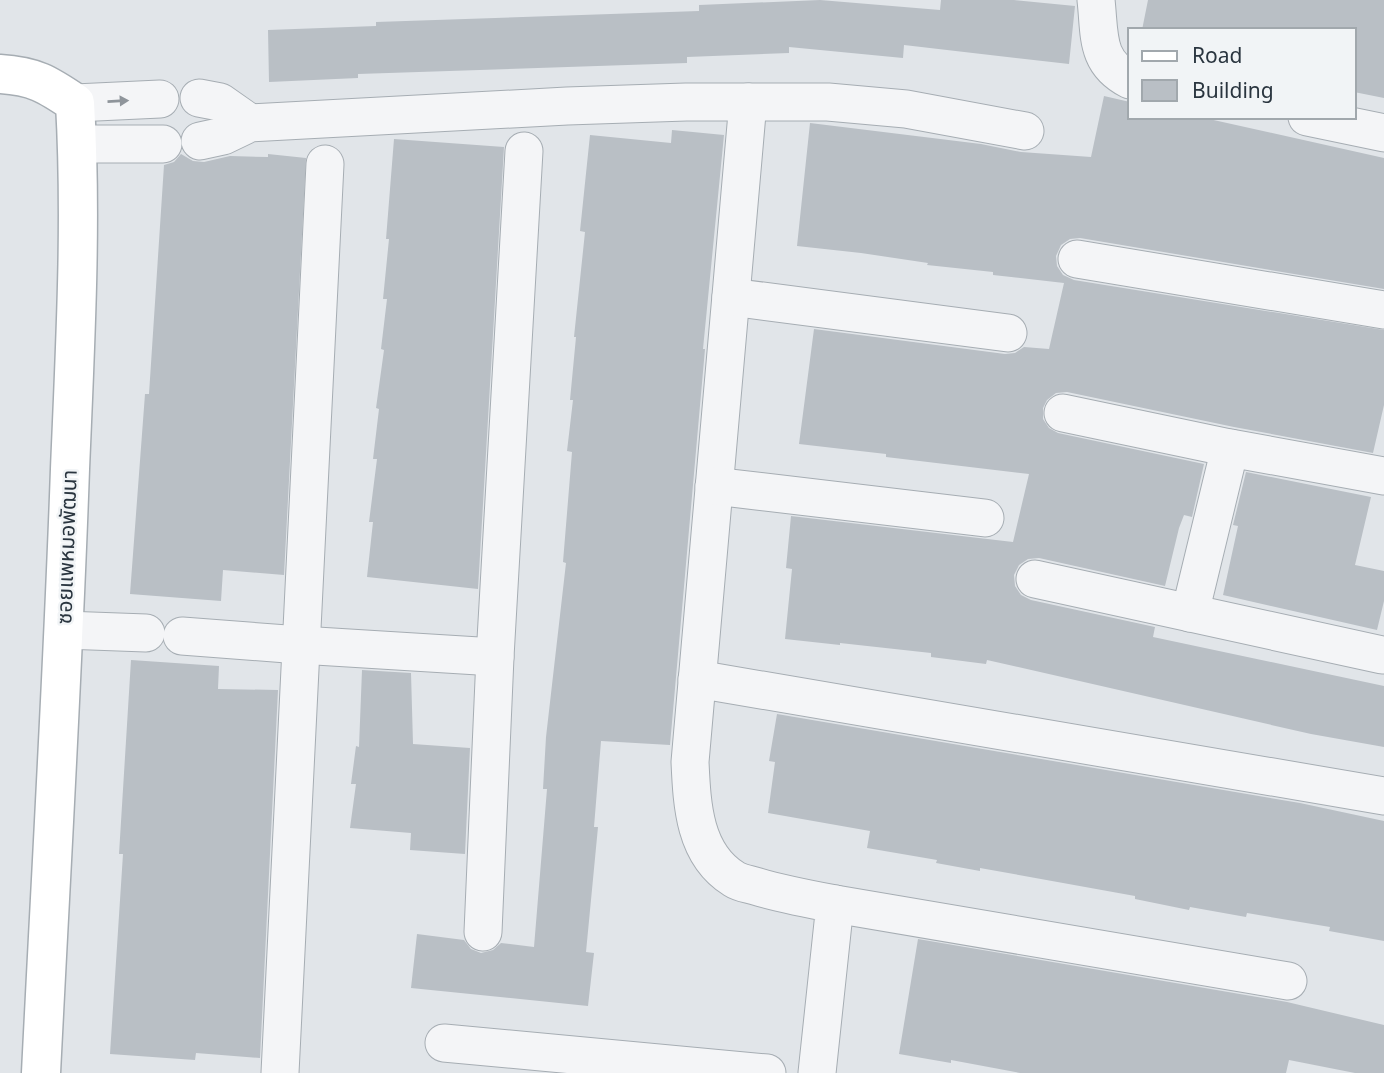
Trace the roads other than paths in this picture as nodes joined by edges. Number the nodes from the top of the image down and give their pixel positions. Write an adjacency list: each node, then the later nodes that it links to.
1 (1096, 0): 3 (street)
2 (0, 74): 7 (street)
3 (1128, 79)
4 (199, 98): 9 (street)
5 (160, 99): 7 (street, one-way to 5)
6 (748, 102): 9 (street); 10 (street); 18 (street)
7 (75, 103): 13 (street, ซอยแพหมอพัฒนา)
8 (1317, 119): 11 (street)
9 (250, 123): 12 (street)
10 (1025, 131)
11 (1384, 133)
12 (200, 141)
13 (77, 144): 14 (street); 28 (street, ซอยแพหมอพัฒนา)
14 (163, 144)
15 (524, 151): 33 (street)
16 (325, 164): 31 (street)
17 (1077, 258): 19 (street)
18 (731, 297): 20 (street); 24 (street)
19 (1384, 310)
20 (1008, 333)
21 (1063, 413): 22 (street)
22 (1230, 448): 23 (street); 27 (street)
23 (1384, 476)
24 (714, 486): 25 (street); 34 (street)
25 (985, 519)
26 (1035, 579): 27 (street)
27 (1190, 613): 32 (street)
28 (64, 630): 29 (street); 40 (street, ซอยแพหมอพัฒนา)
29 (146, 633)
30 (182, 636): 31 (street)
31 (300, 645): 33 (street); 41 (street)
32 (1382, 655)
33 (495, 657): 37 (street)
34 (696, 679): 35 (street); 36 (street)
35 (1384, 796)
36 (835, 904): 38 (street); 43 (street)
37 (483, 932)
38 (1288, 981)
39 (444, 1043): 42 (street)
40 (41, 1073)
41 (280, 1073)
42 (767, 1073)
43 (817, 1073)

